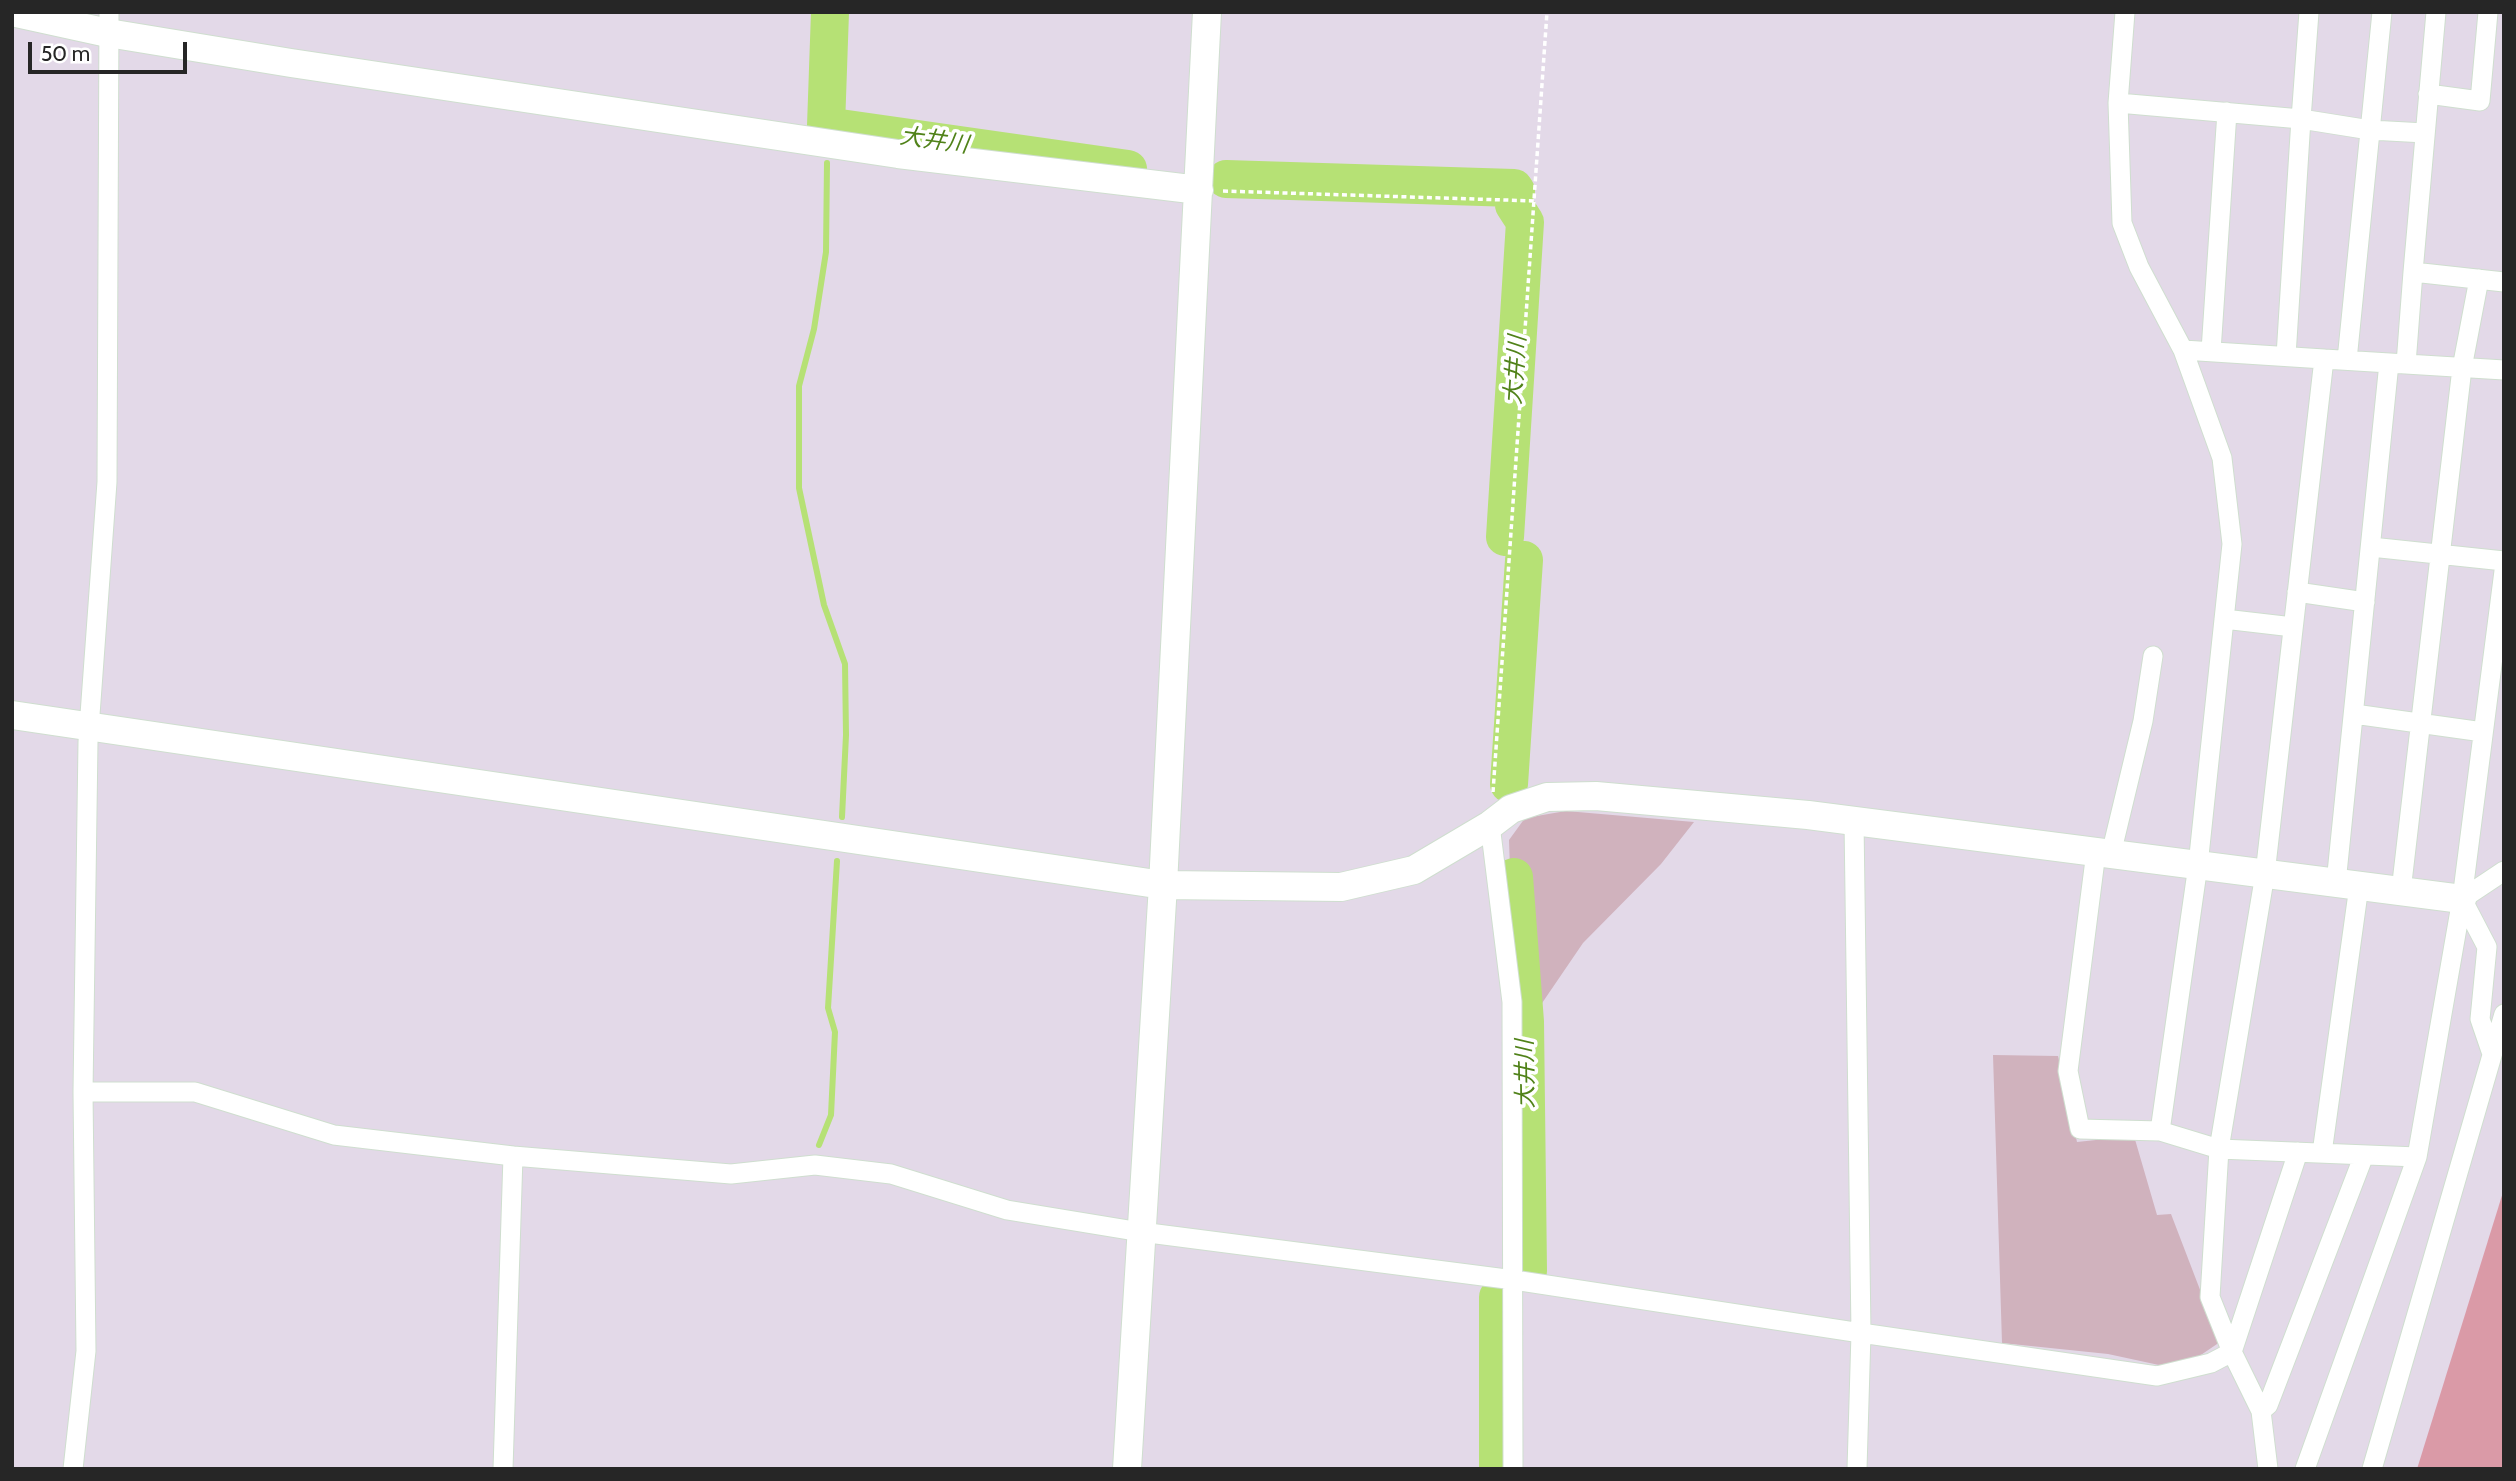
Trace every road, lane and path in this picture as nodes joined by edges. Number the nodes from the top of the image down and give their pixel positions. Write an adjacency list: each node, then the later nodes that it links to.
1 (12, 12): 9 (street)
2 (1207, 12): 16 (street)
3 (1547, 12): 17 (path)
4 (2125, 12): 11 (street)
5 (2309, 12): 13 (street)
6 (2382, 12): 14 (street)
7 (2436, 12): 10 (street)
8 (2488, 12): 10 (street)
9 (109, 22): 16 (street); 41 (street)
10 (2428, 94): 15 (street)
11 (2118, 103): 12 (street); 21 (street)
12 (2227, 112): 13 (street); 22 (street)
13 (2301, 119): 14 (street); 23 (street)
14 (2370, 130): 15 (street); 25 (street)
15 (2425, 133): 18 (street)
16 (1199, 190): 17 (path); 49 (street)
17 (1536, 201): 44 (path)
18 (2413, 272): 19 (street); 26 (street)
19 (2479, 279): 20 (street); 27 (street)
20 (2504, 282)
21 (2183, 350): 22 (street); 35 (street)
22 (2211, 351): 23 (street)
23 (2286, 356): 24 (street)
24 (2324, 359): 25 (street); 33 (street)
25 (2347, 360): 26 (street)
26 (2397, 364): 27 (street); 29 (street)
27 (2462, 368): 28 (street); 30 (street)
28 (2504, 370)
29 (2371, 547): 30 (street); 34 (street)
30 (2440, 554): 31 (street); 40 (street)
31 (2504, 561)
32 (2504, 571): 42 (street)
33 (2297, 592): 34 (street); 36 (street)
34 (2365, 603): 38 (street)
35 (2224, 619): 36 (street); 46 (street)
36 (2293, 628): 48 (street)
37 (2153, 656): 45 (street)
38 (2354, 714): 40 (street); 50 (street)
39 (12, 715): 41 (street)
40 (2420, 724): 42 (street); 51 (street)
41 (89, 725): 49 (street); 55 (street)
42 (2483, 732): 52 (street)
43 (1854, 821): 44 (street); 45 (street); 65 (street)
44 (1490, 825): 49 (street); 64 (street)
45 (2104, 853): 46 (street); 56 (street)
46 (2198, 865): 48 (street); 56 (street)
47 (2504, 872): 52 (street)
48 (2264, 874): 50 (street); 57 (street)
49 (1163, 885): 63 (street)
50 (2347, 885): 51 (street); 59 (street)
51 (2401, 891): 52 (street)
52 (2462, 899): 54 (street); 62 (street)
53 (2504, 1014): 54 (street)
54 (2492, 1054): 75 (street)
55 (83, 1092): 61 (street); 68 (street)
56 (2160, 1131): 57 (street)
57 (2220, 1149): 58 (street); 66 (street)
58 (2298, 1152): 59 (street); 66 (street)
59 (2322, 1153): 60 (street)
60 (2364, 1155): 62 (street); 67 (street)
61 (513, 1156): 63 (street); 69 (street)
62 (2417, 1157): 74 (street)
63 (1141, 1232): 64 (street); 70 (street)
64 (1514, 1280): 65 (street); 71 (street)
65 (1861, 1333): 66 (street); 72 (street)
66 (2232, 1352): 67 (street)
67 (2261, 1411): 73 (street)
68 (73, 1469)
69 (503, 1469)
70 (1126, 1469)
71 (1513, 1469)
72 (1857, 1469)
73 (2268, 1469)
74 (2305, 1469)
75 (2372, 1469)

